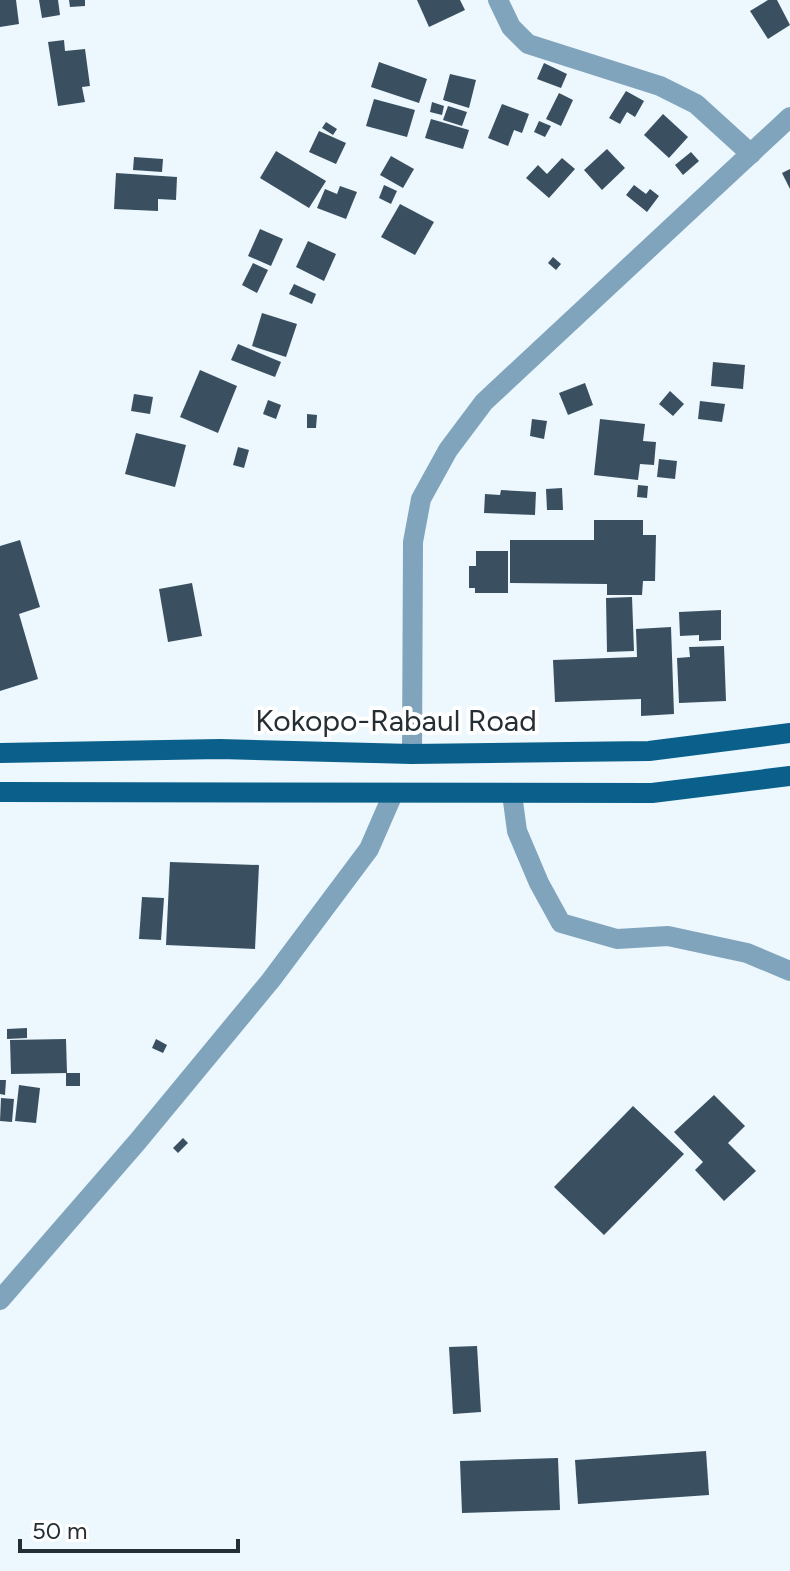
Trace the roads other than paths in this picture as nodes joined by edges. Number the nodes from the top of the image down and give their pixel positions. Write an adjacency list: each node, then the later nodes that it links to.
1 (498, 0): 3 (street)
2 (790, 117): 3 (street)
3 (751, 154): 6 (street)
4 (790, 733): 6 (main road, Kokopo-Rabaul Road)
5 (0, 753): 6 (main road, Kokopo-Rabaul Road)
6 (412, 754)
7 (790, 776): 10 (main road)
8 (0, 792): 9 (main road)
9 (393, 794): 10 (main road); 12 (street)
10 (512, 794): 11 (street)
11 (790, 971)
12 (0, 1300)

